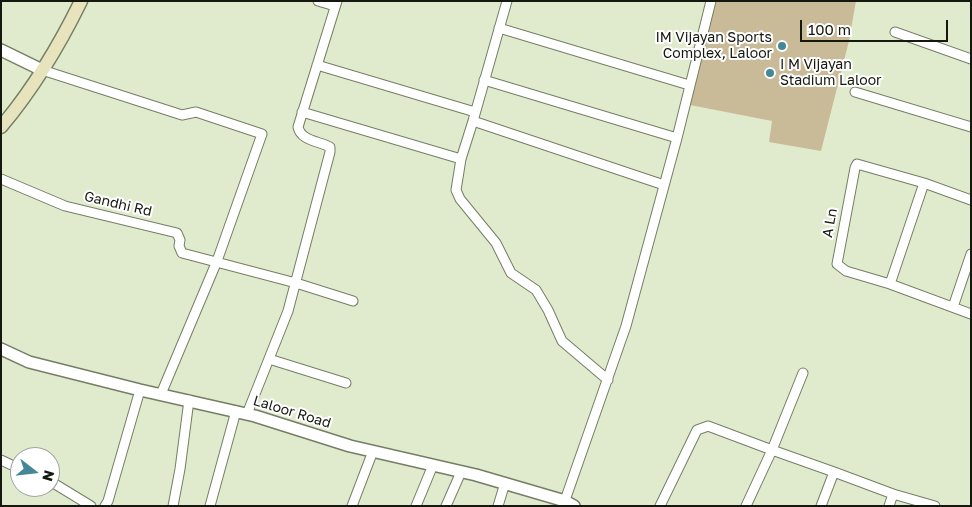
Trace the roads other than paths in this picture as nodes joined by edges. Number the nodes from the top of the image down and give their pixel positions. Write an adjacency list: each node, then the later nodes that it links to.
1 (81, 1): 11 (main road)
2 (318, 1): 5 (street)
3 (507, 1): 6 (street)
4 (711, 1): 13 (street)
5 (336, 4): 10 (street)
6 (499, 28): 12 (street); 13 (street)
7 (895, 32): 9 (street)
8 (1, 50): 11 (street)
9 (971, 59)
10 (317, 65): 15 (street); 16 (street)
11 (42, 70): 18 (main road); 26 (street)
12 (484, 80): 16 (street); 19 (street)
13 (689, 85): 19 (street)
14 (855, 92): 17 (street)
15 (302, 112): 20 (street); 27 (street)
16 (474, 117): 20 (street); 23 (street)
17 (971, 127)
18 (1, 128)
19 (676, 138): 23 (street)
20 (461, 159): 35 (street)
21 (1, 179): 26 (street, Gandhi Rd)
22 (924, 183): 24 (street, A Ln); 28 (street); 28 (street, A Ln)
23 (664, 185): 35 (street)
24 (971, 200)
25 (971, 254): 30 (street)
26 (217, 261): 27 (street); 38 (street)
27 (296, 283): 29 (street); 33 (street)
28 (890, 284): 30 (street, A Ln)
29 (353, 301)
30 (953, 308): 31 (street, A Ln)
31 (971, 314)
32 (1, 349): 37 (street, Laloor Road)
33 (269, 359): 36 (street); 40 (street)
34 (804, 373): 41 (street)
35 (608, 380): 49 (street)
36 (346, 383)
37 (140, 390): 38 (street, Laloor Road); 51 (street)
38 (161, 394): 39 (street, Laloor Road)
39 (189, 400): 40 (street, Laloor Road); 52 (street)
40 (242, 412): 42 (street, Laloor Road); 53 (street)
41 (772, 450): 45 (street); 58 (street); 59 (street)
42 (373, 451): 43 (street, Laloor Road); 54 (street)
43 (433, 466): 44 (street, Laloor Road); 55 (street)
44 (461, 472): 46 (street, Laloor Road); 56 (street)
45 (834, 472): 48 (street); 60 (street)
46 (505, 484): 49 (street, Laloor Road); 57 (street)
47 (60, 487): 50 (street)
48 (894, 494): 61 (street); 62 (street)
49 (567, 504)
50 (92, 506)
51 (104, 506)
52 (173, 506)
53 (210, 506)
54 (352, 506)
55 (416, 506)
56 (446, 506)
57 (498, 506)
58 (660, 506)
59 (746, 506)
60 (821, 506)
61 (890, 506)
62 (935, 506)

